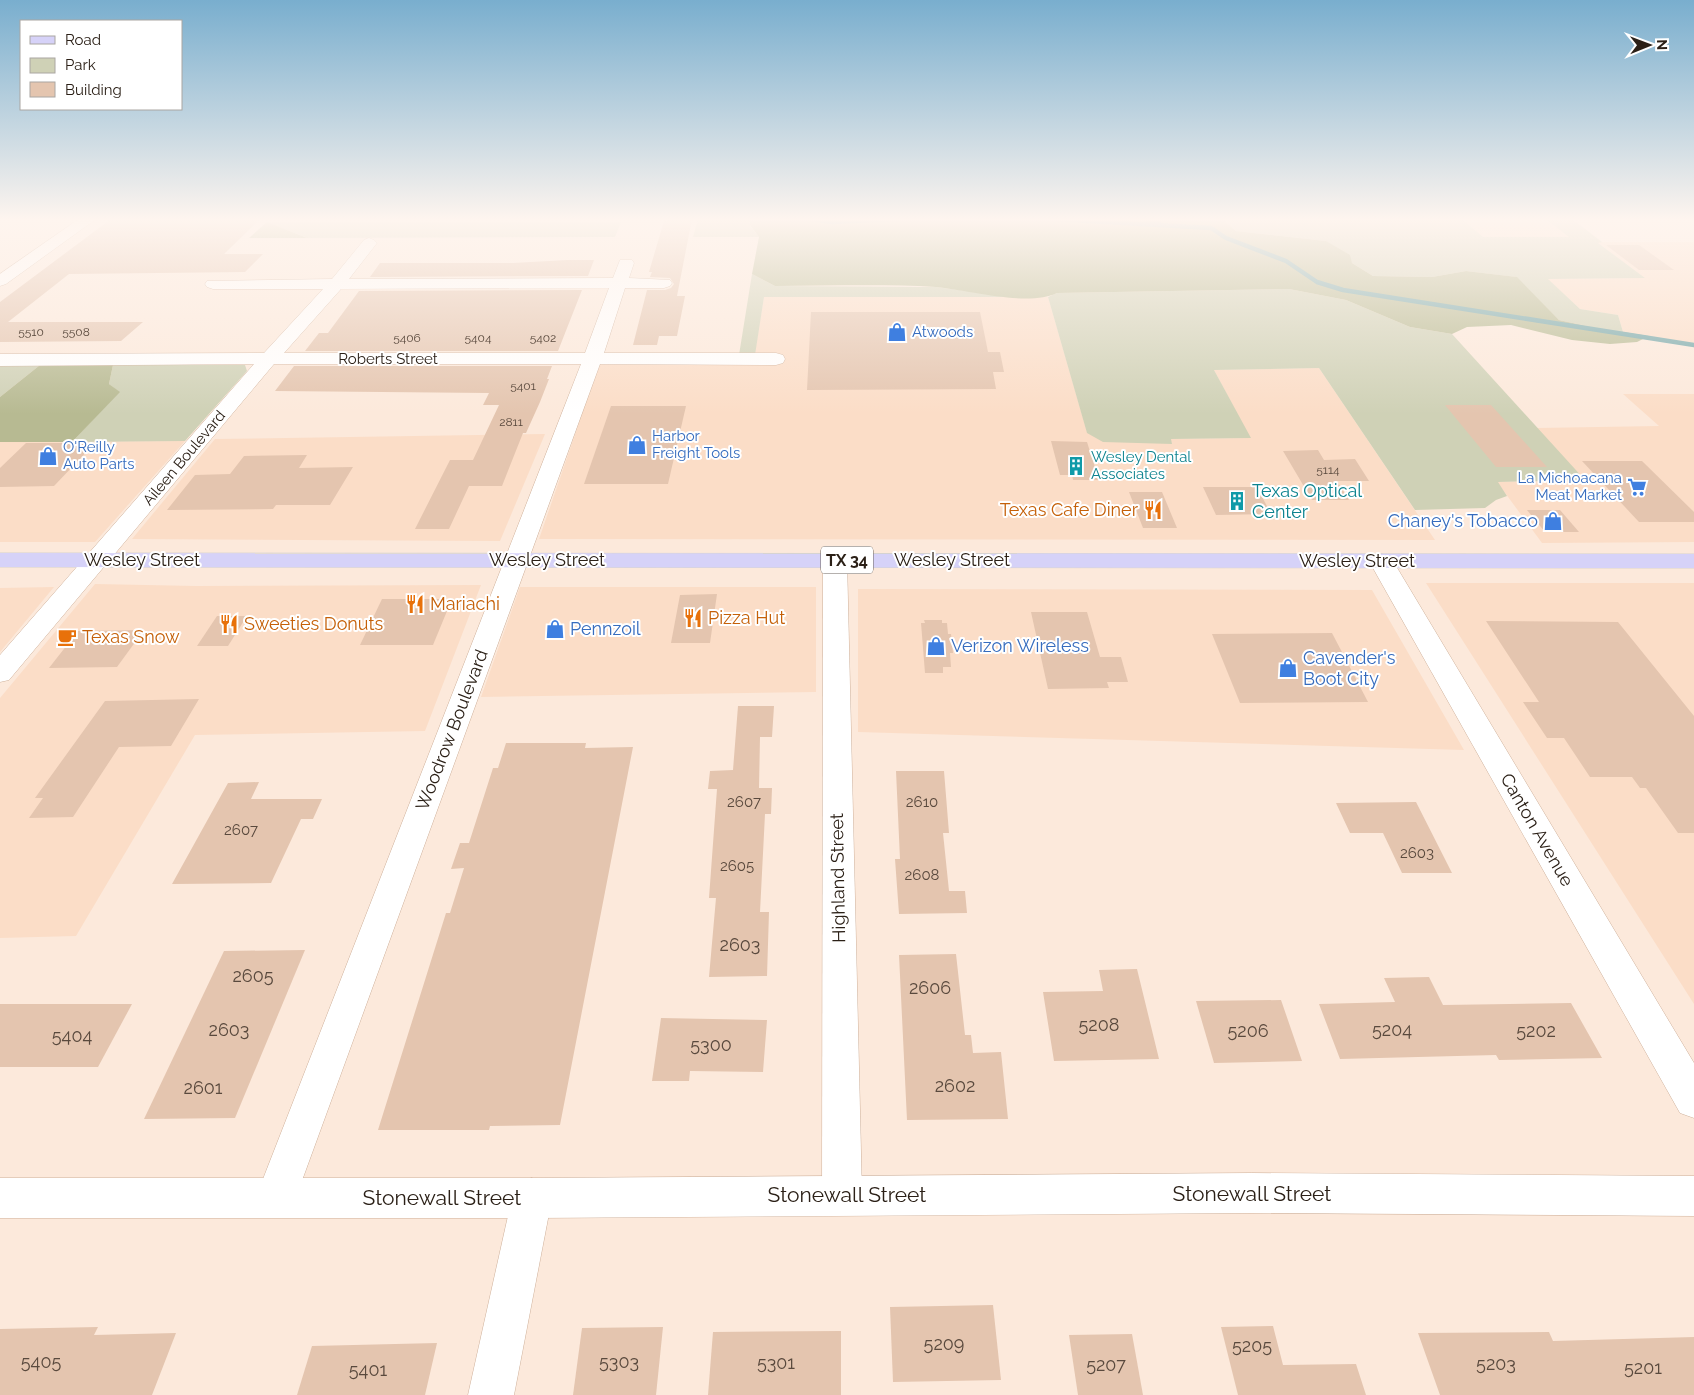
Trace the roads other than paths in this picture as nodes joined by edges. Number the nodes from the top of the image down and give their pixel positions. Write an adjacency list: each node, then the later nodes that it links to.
1 (336, 284): 3 (street, Aileen Boulevard)
2 (618, 284): 6 (street, Woodrow Boulevard)
3 (269, 358): 5 (street, Roberts Street); 6 (street, Roberts Street); 8 (street, Aileen Boulevard)
4 (776, 359): 6 (street, Roberts Street)
5 (0, 360)
6 (592, 360): 9 (street, Woodrow Boulevard)
7 (0, 560): 8 (main road, Wesley Street / TX 34)
8 (97, 560): 9 (main road, Wesley Street / TX 34); 13 (street, Aileen Boulevard)
9 (516, 560): 10 (main road, Wesley Street / TX 34); 17 (street, Woodrow Boulevard)
10 (835, 560): 11 (main road, Wesley Street / TX 34); 15 (street, Highland Street)
11 (1381, 561): 12 (main road, Wesley Street / TX 34); 14 (street, Canton Avenue)
12 (1694, 561)
13 (0, 673)
14 (1694, 1099)
15 (842, 1195): 16 (street, Stonewall Street); 19 (street, Stonewall Street)
16 (1694, 1196)
17 (276, 1197): 18 (street, Stonewall Street); 19 (street, Stonewall Street)
18 (0, 1198)
19 (532, 1198): 20 (street)
20 (491, 1395)

